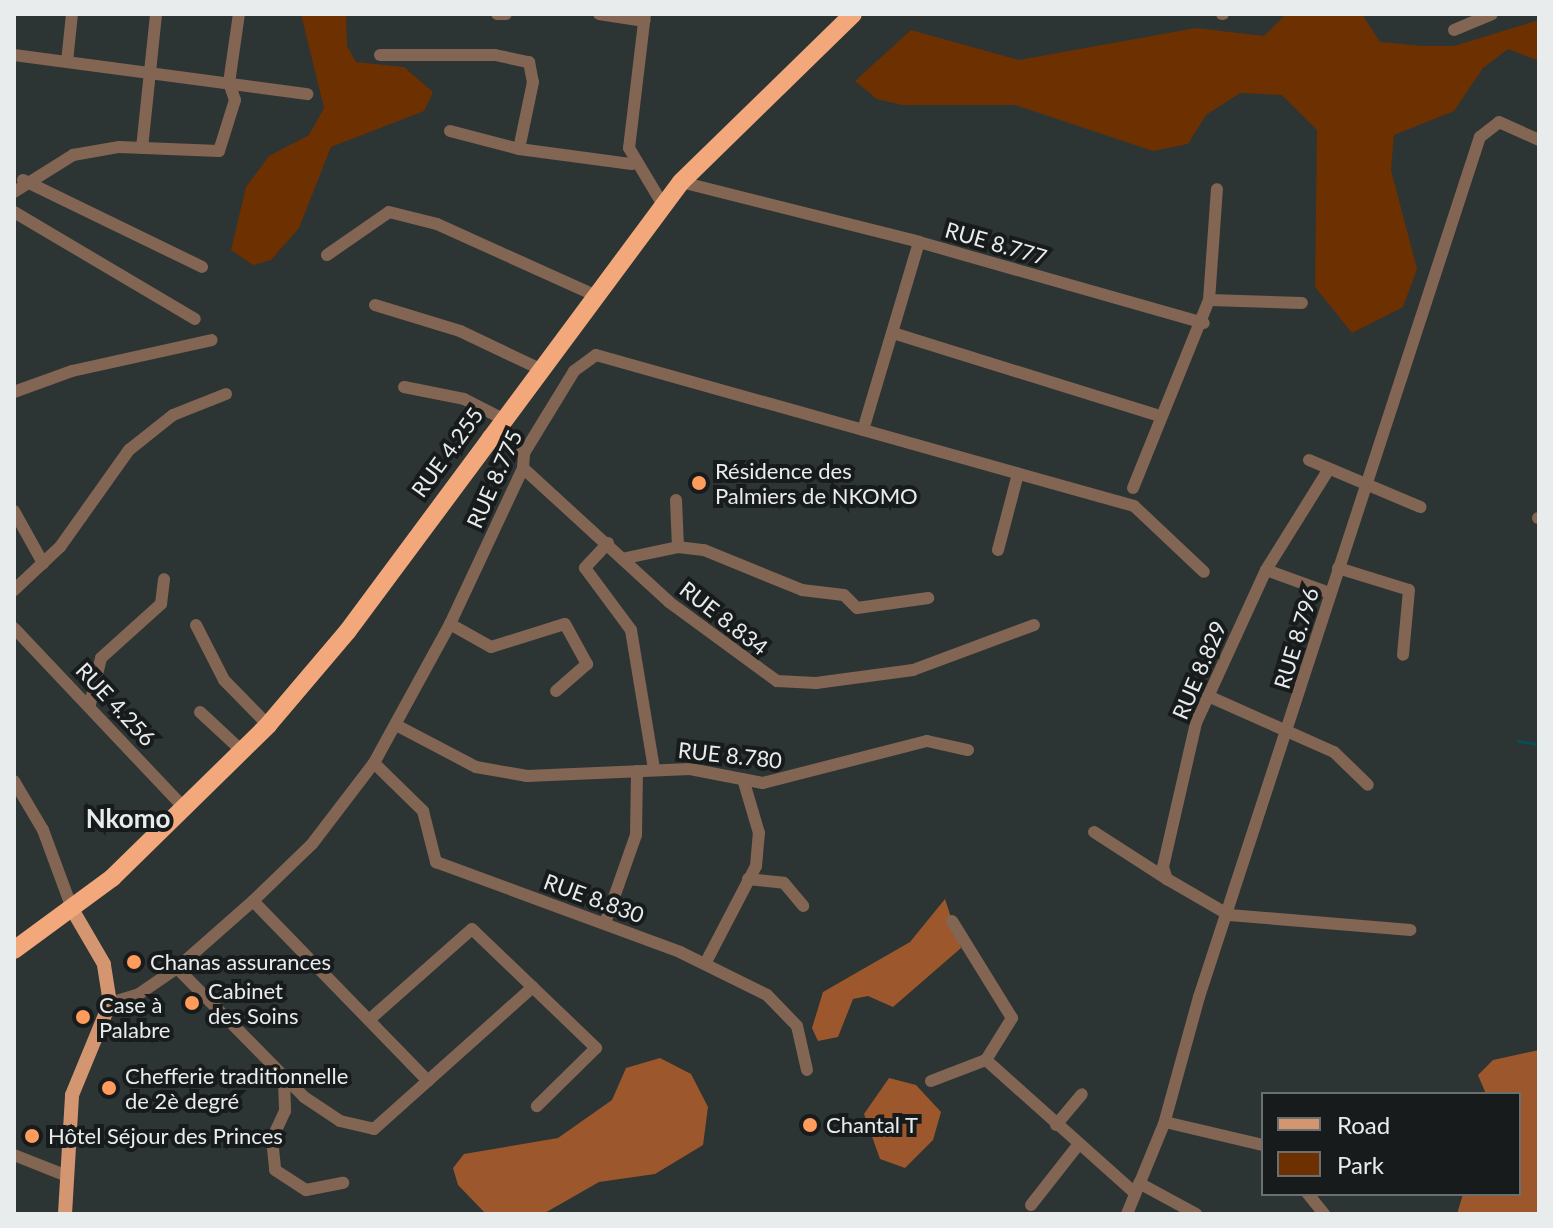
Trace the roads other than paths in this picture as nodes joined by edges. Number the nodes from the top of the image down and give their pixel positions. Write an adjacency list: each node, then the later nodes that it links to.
1 (72, 14): 13 (street)
2 (156, 14): 14 (street)
3 (239, 14): 15 (street)
4 (497, 14): 5 (street)
5 (506, 14)
6 (599, 14): 9 (street)
7 (853, 14): 23 (highway, RUE 4.255)
8 (1492, 14): 10 (street)
9 (645, 18): 21 (street)
10 (1454, 30)
11 (14, 55): 13 (street)
12 (380, 55): 20 (street)
13 (67, 62): 14 (street)
14 (150, 73): 15 (street); 19 (street)
15 (229, 83): 16 (street); 19 (street)
16 (307, 94)
17 (450, 131): 20 (street)
18 (1539, 140): 52 (street, RUE 8.796)
19 (142, 148): 22 (street)
20 (519, 149): 21 (street)
21 (632, 164): 26 (street)
22 (23, 180): 25 (street); 30 (street)
23 (681, 182): 26 (highway, RUE 4.255); 28 (street)
24 (1217, 189): 32 (street)
25 (14, 192)
26 (663, 205): 31 (highway, RUE 4.255)
27 (14, 212): 35 (street)
28 (919, 242): 36 (street, RUE 8.777); 37 (street, RUE 8.777)
29 (327, 255): 31 (street)
30 (202, 267)
31 (594, 295): 39 (highway, RUE 4.255)
32 (1209, 300): 33 (street); 36 (street)
33 (1302, 303)
34 (375, 305): 39 (street)
35 (195, 319)
36 (1204, 323): 43 (street)
37 (893, 333): 43 (street); 45 (street, RUE 8.777)
38 (212, 340): 41 (street)
39 (538, 368): 44 (highway, RUE 4.255)
40 (404, 387): 44 (street)
41 (14, 392)
42 (226, 394): 61 (street)
43 (1157, 415): 53 (street)
44 (501, 418): 46 (highway, RUE 4.255)
45 (863, 430): 47 (street, RUE 8.775); 51 (street, RUE 8.775)
46 (488, 436): 47 (street); 78 (highway, RUE 4.255)
47 (524, 453): 49 (street, RUE 8.775)
48 (1309, 460): 50 (street)
49 (523, 468): 57 (street, RUE 8.834); 69 (street, RUE 8.775)
50 (1327, 472): 52 (street); 63 (street, RUE 8.829)
51 (1018, 474): 59 (street); 64 (street, RUE 8.775)
52 (1367, 487): 55 (street); 62 (street, RUE 8.796)
53 (1133, 488)
54 (676, 500): 58 (street)
55 (1420, 507)
56 (14, 511): 61 (street)
57 (608, 543): 60 (street, RUE 8.834); 84 (street)
58 (678, 547): 60 (street); 68 (street)
59 (998, 550)
60 (626, 558): 71 (street, RUE 8.834)
61 (43, 563): 66 (street)
62 (1338, 568): 67 (street, RUE 8.796); 73 (street)
63 (1266, 570): 67 (street); 75 (street, RUE 8.829)
64 (1204, 572)
65 (164, 579): 76 (street)
66 (14, 590)
67 (1330, 593): 80 (street, RUE 8.796)
68 (928, 598)
69 (450, 624): 74 (street); 79 (street, RUE 8.775)
70 (196, 625): 78 (street)
71 (1034, 625)
72 (14, 628): 76 (street, RUE 4.256)
73 (1403, 655)
74 (556, 691)
75 (1208, 696): 80 (street); 92 (street, RUE 8.829)
76 (90, 704): 89 (street, RUE 4.256)
77 (200, 712): 82 (street)
78 (268, 725): 82 (highway, RUE 4.255)
79 (396, 725): 83 (street, RUE 8.775); 85 (street, RUE 8.780)
80 (1287, 736): 88 (street); 96 (street, RUE 8.796)
81 (968, 750): 86 (street, RUE 8.780)
82 (243, 752): 89 (highway, RUE 4.255)
83 (374, 763): 93 (street, RUE 8.775); 98 (street, RUE 8.830)
84 (654, 769): 85 (street, RUE 8.780); 86 (street, RUE 8.780)
85 (637, 771): 98 (street)
86 (743, 779): 91 (street)
87 (14, 781): 95 (street)
88 (1368, 785)
89 (186, 810): 95 (highway, RUE 4.255)
90 (1094, 832): 92 (street)
91 (748, 879): 94 (street); 101 (street)
92 (1167, 879): 96 (street)
93 (253, 901): 102 (street, RUE 8.775); 105 (street)
94 (803, 906)
95 (73, 911): 100 (highway, RUE 4.255); 104 (main road)
96 (1229, 915): 99 (street); 113 (street, RUE 8.796)
97 (952, 921): 106 (street)
98 (605, 923): 101 (street, RUE 8.830)
99 (1410, 930)
100 (14, 950)
101 (706, 962): 107 (street, RUE 8.830)
102 (177, 968): 104 (street, RUE 8.775); 108 (street)
103 (533, 987): 105 (street); 109 (street); 112 (street)
104 (110, 1003): 118 (main road)
105 (369, 1020): 109 (street)
106 (986, 1060): 110 (street); 114 (street)
107 (807, 1070)
108 (284, 1080): 109 (street); 119 (street)
109 (428, 1081)
110 (931, 1081)
111 (1082, 1094): 114 (street)
112 (537, 1106)
113 (1165, 1122): 116 (street); 120 (street, RUE 8.796)
114 (1056, 1125): 115 (street)
115 (1078, 1145): 120 (street); 122 (street)
116 (1261, 1145)
117 (14, 1155): 118 (street)
118 (62, 1174): 123 (main road)
119 (343, 1183)
120 (1137, 1188): 124 (street, RUE 8.796); 125 (street)
121 (1308, 1196): 126 (street)
122 (1031, 1205)
123 (65, 1214)
124 (1127, 1214)
125 (1196, 1214)
126 (1324, 1214)

